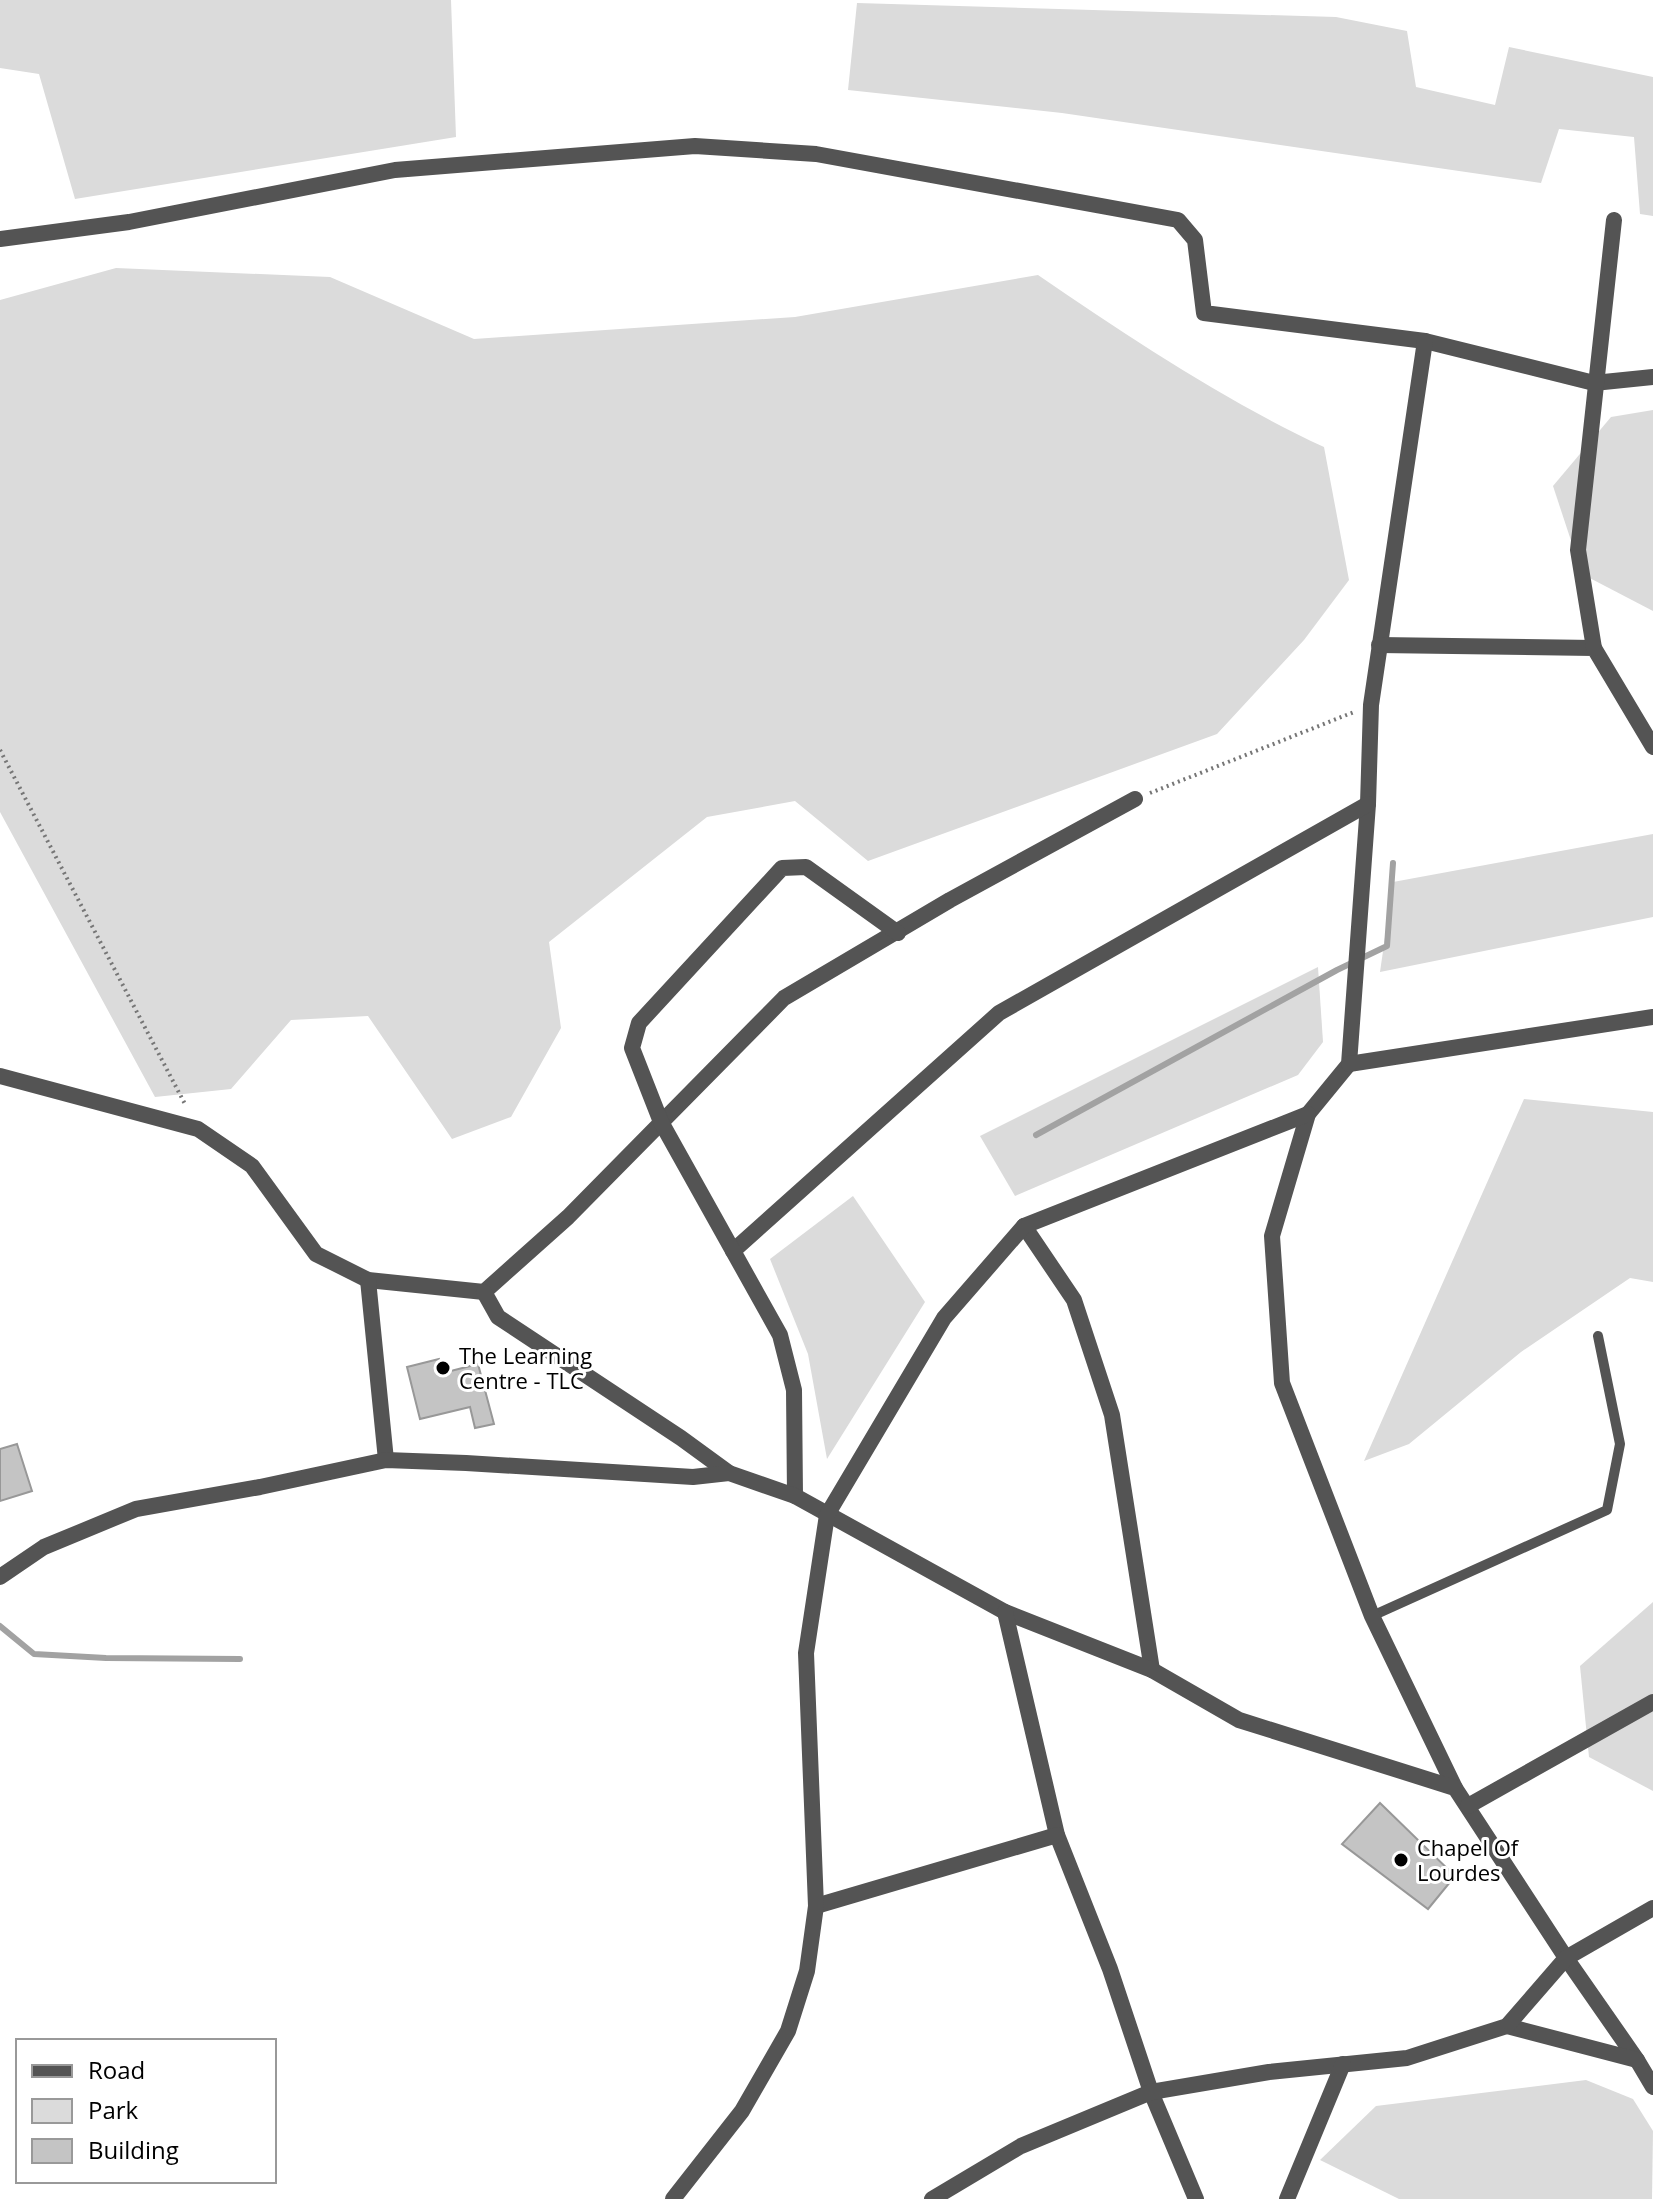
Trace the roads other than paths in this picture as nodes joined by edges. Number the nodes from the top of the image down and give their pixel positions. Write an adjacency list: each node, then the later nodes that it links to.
1 (1614, 220): 5 (street)
2 (0, 239): 3 (street)
3 (1425, 341): 5 (street); 6 (street)
4 (1653, 377): 5 (street)
5 (1594, 383): 7 (street)
6 (1379, 645): 7 (street); 10 (street)
7 (1594, 648): 8 (street)
8 (1653, 747)
9 (1135, 799): 11 (street)
10 (1368, 804): 13 (street); 18 (street)
11 (898, 933): 16 (street); 16 (street)
12 (1653, 1017): 13 (street)
13 (1349, 1064): 15 (street)
14 (0, 1076): 19 (street)
15 (1308, 1114): 17 (street); 28 (street)
16 (661, 1122): 18 (street); 20 (street)
17 (1024, 1226): 25 (street); 29 (street)
18 (733, 1251): 24 (street)
19 (368, 1280): 20 (street); 22 (street)
20 (484, 1292): 23 (street)
21 (1598, 1336): 28 (lane)
22 (386, 1460): 23 (street); 26 (street)
23 (729, 1473): 24 (street)
24 (795, 1496): 25 (street)
25 (827, 1515): 27 (street); 34 (street)
26 (0, 1577)
27 (1005, 1612): 29 (street); 33 (street)
28 (1372, 1616): 31 (street)
29 (1152, 1670): 31 (street)
30 (1653, 1702): 32 (street)
31 (1455, 1788): 32 (street)
32 (1468, 1806): 36 (street)
33 (1057, 1835): 34 (street); 41 (street)
34 (816, 1906): 42 (street)
35 (1653, 1908): 36 (street)
36 (1566, 1958): 37 (street); 38 (street)
37 (1507, 2026): 38 (street); 39 (street)
38 (1637, 2060): 40 (street)
39 (1343, 2064): 41 (street); 45 (street)
40 (1653, 2087)
41 (1151, 2092): 43 (street); 44 (street)
42 (673, 2199)
43 (932, 2199)
44 (1196, 2199)
45 (1287, 2199)

